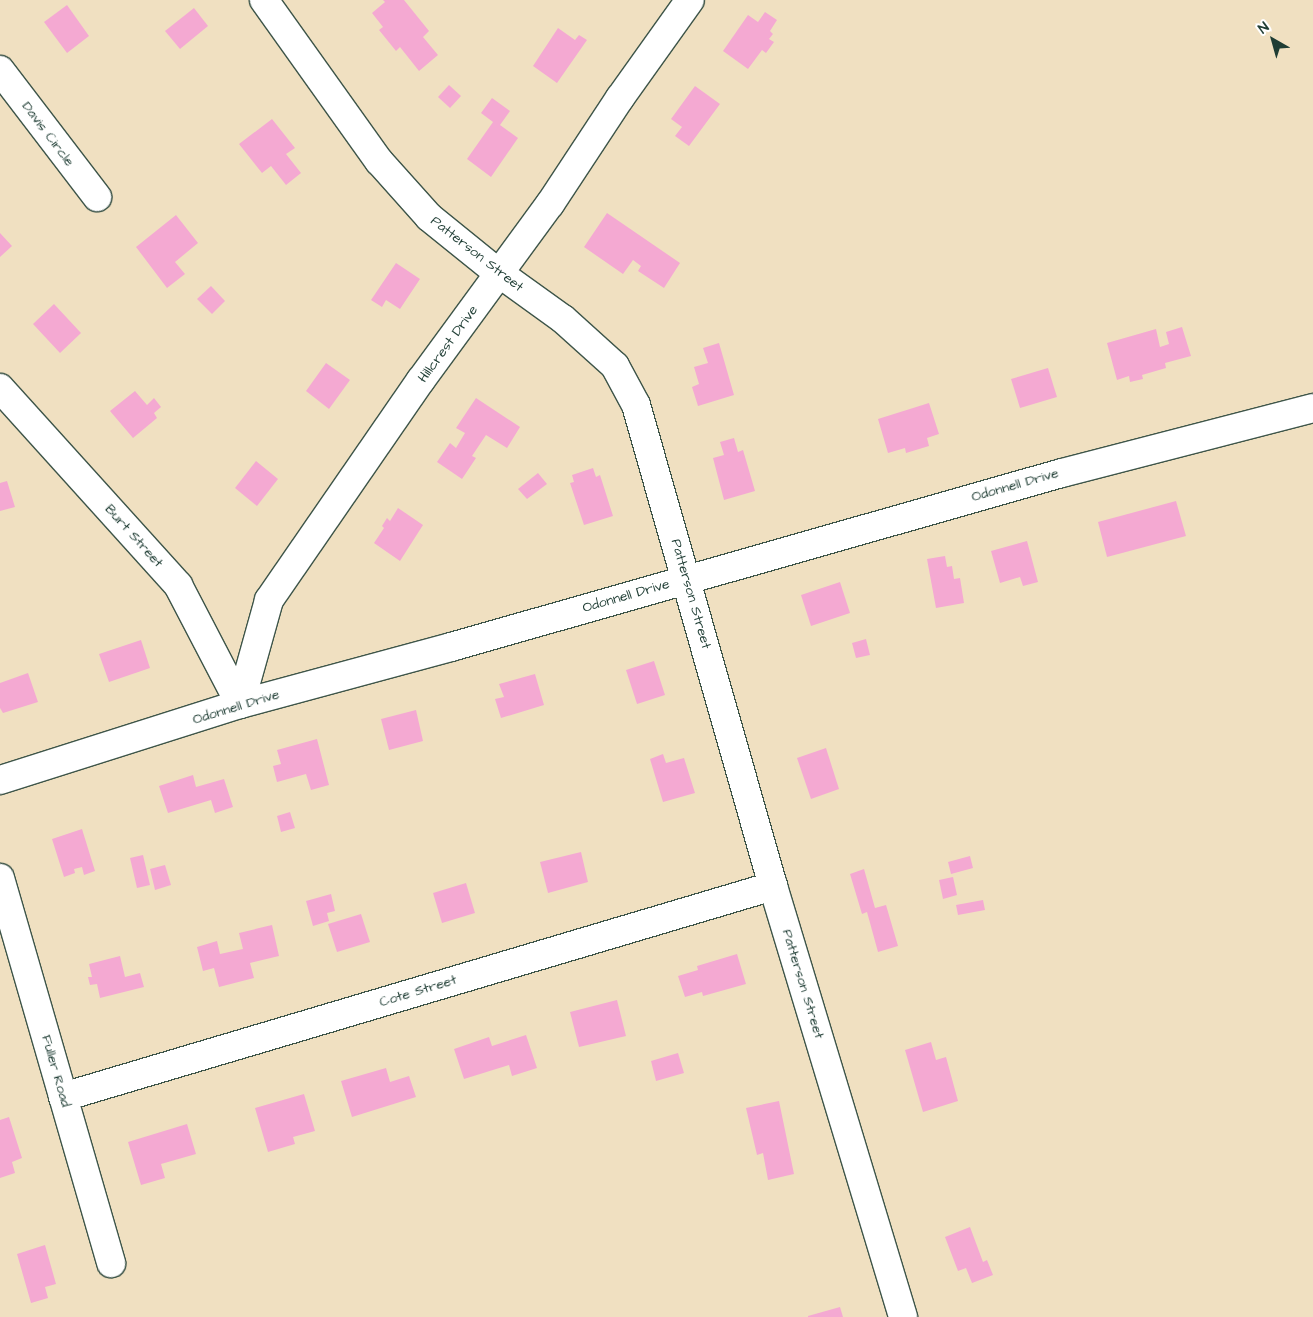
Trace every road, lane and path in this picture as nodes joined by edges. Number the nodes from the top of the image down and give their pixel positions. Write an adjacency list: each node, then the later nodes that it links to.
1 (264, 0): 5 (street, Patterson Street)
2 (690, 0): 5 (street, Hillcrest Drive)
3 (0, 70): 4 (street, Davis Circle)
4 (97, 197)
5 (499, 273): 8 (street, Patterson Street); 9 (street, Hillcrest Drive)
6 (5, 404): 9 (street, Burt Street)
7 (1313, 408): 8 (street, Odonnell Drive)
8 (687, 578): 9 (street, Odonnell Drive); 12 (street, Patterson Street)
9 (240, 704): 10 (street, Odonnell Drive)
10 (0, 780)
11 (0, 878): 13 (street, Fuller Road)
12 (773, 886): 13 (street, Cote Street); 15 (street, Patterson Street)
13 (63, 1097): 14 (street, Fuller Road)
14 (111, 1263)
15 (903, 1317)

